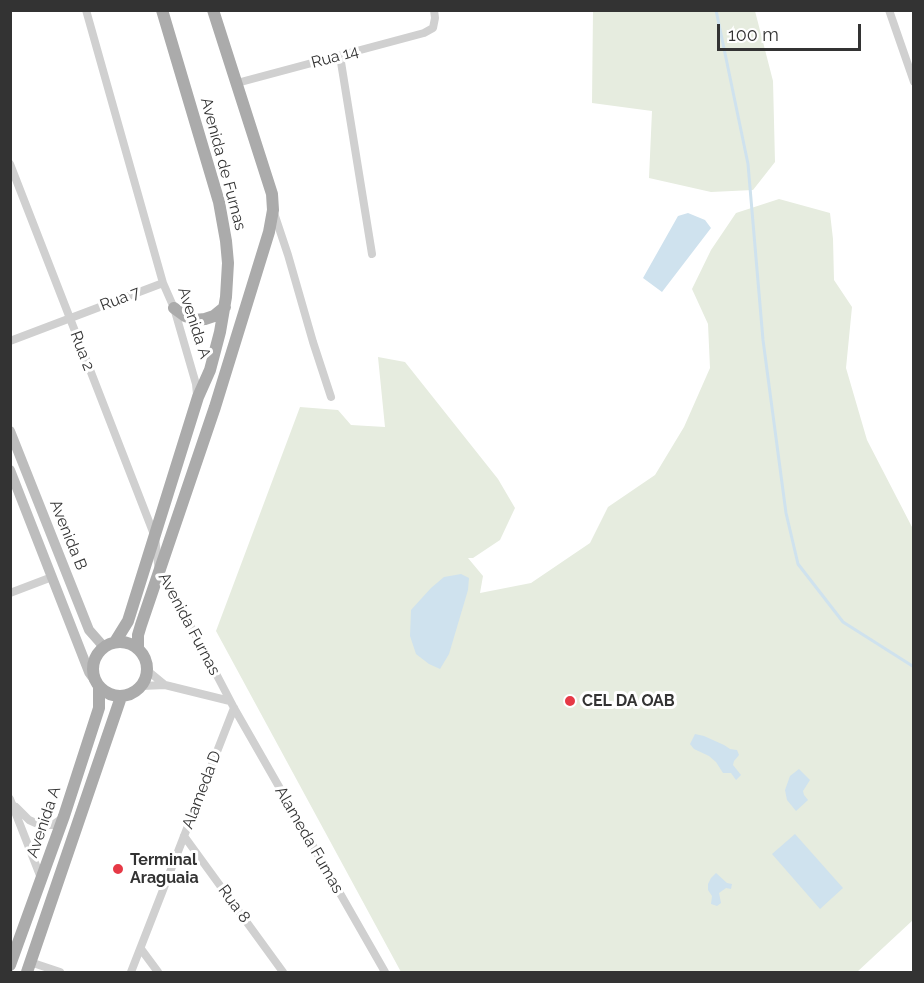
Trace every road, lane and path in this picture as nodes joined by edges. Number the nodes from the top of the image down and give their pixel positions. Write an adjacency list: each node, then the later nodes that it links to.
1 (86, 10): 15 (street, Avenida A)
2 (162, 10): 16 (main road, Avenida de Furnas)
3 (213, 10): 8 (main road, Avenida de Furnas)
4 (434, 10): 6 (street, Rua 14)
5 (889, 10): 7 (street)
6 (340, 56): 8 (street, Rua 14); 13 (street)
7 (914, 82)
8 (237, 83): 10 (main road, Avenida de Furnas)
9 (10, 164): 18 (street, Rua 2)
10 (273, 210): 11 (main road, Avenida de Furnas); 14 (street, Avenida de Furnas)
11 (269, 232): 12 (main road, Avenida de Furnas); 14 (street, Avenida de Furnas)
12 (264, 248): 25 (main road, Avenida A)
13 (372, 254)
14 (288, 255): 21 (street, Avenida de Furnas)
15 (163, 283): 17 (street, Avenida A); 18 (street, Rua 7)
16 (225, 307): 17 (main road); 20 (main road, Avenida de Furnas)
17 (174, 308): 20 (street, Avenida A)
18 (70, 319): 19 (street, Rua 7); 24 (street, Rua 2)
19 (10, 341)
20 (198, 397): 24 (main road, Avenida A)
21 (331, 397)
22 (10, 430): 28 (street, Avenida B)
23 (10, 470): 26 (street, Avenida B)
24 (155, 537): 25 (street, Avenida Furnas); 28 (main road, Avenida A)
25 (159, 572): 29 (main road, Avenida A); 35 (street, Avenida Furnas)
26 (52, 577): 27 (street); 31 (street, Avenida B)
27 (10, 593)
28 (109, 645): 29 (main road); 31 (main road)
29 (138, 648): 30 (main road)
30 (148, 671): 32 (street); 33 (main road)
31 (97, 683): 34 (main road); 37 (main road, Avenida A)
32 (165, 685): 33 (street); 35 (street)
33 (142, 686): 34 (main road)
34 (121, 697): 42 (main road, Avenida A)
35 (232, 705): 38 (street, Alameda D); 47 (street, Alameda Fumas)
36 (11, 800): 37 (street); 39 (street)
37 (64, 816): 39 (main road, Avenida A)
38 (184, 836): 40 (street, Alameda D); 46 (street, Rua 8)
39 (41, 879): 41 (main road, Avenida A)
40 (141, 949): 44 (street, Alameda D); 45 (street)
41 (10, 965)
42 (28, 967): 43 (street)
43 (60, 972)
44 (131, 972)
45 (158, 972)
46 (283, 972)
47 (385, 972)

